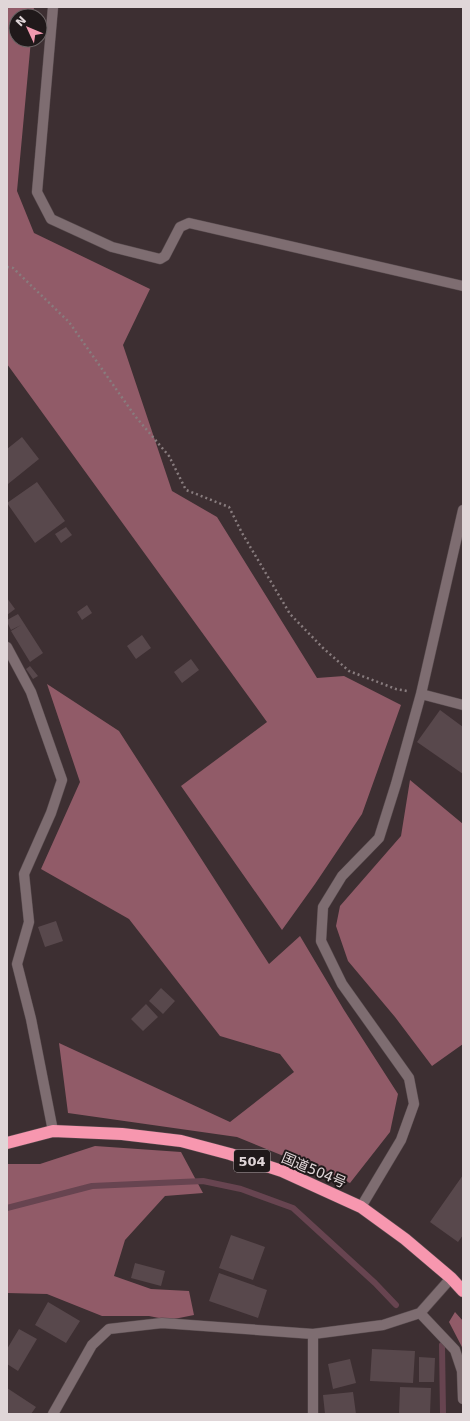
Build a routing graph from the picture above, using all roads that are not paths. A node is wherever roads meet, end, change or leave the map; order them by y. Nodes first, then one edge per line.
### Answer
1 (53, 7) edge
2 (463, 286) edge
3 (463, 510) edge
4 (7, 647) edge
5 (421, 694) junction
6 (463, 705) edge
7 (53, 1131) junction
8 (7, 1144) edge
9 (361, 1207) junction
10 (451, 1278) junction
11 (463, 1290) edge
12 (420, 1313) junction
13 (313, 1334) junction
14 (463, 1399) edge
15 (53, 1414) edge
16 (313, 1414) edge

1 - 2 street
3 - 5 street
4 - 7 street
5 - 6 street
5 - 9 street
7 - 8 highway, 国道504号 / 504
7 - 9 highway, 国道504号 / 504
9 - 10 highway, 国道504号 / 504
10 - 11 highway, 国道504号 / 504
10 - 12 street
12 - 13 street
12 - 14 street
13 - 15 street
13 - 16 street

